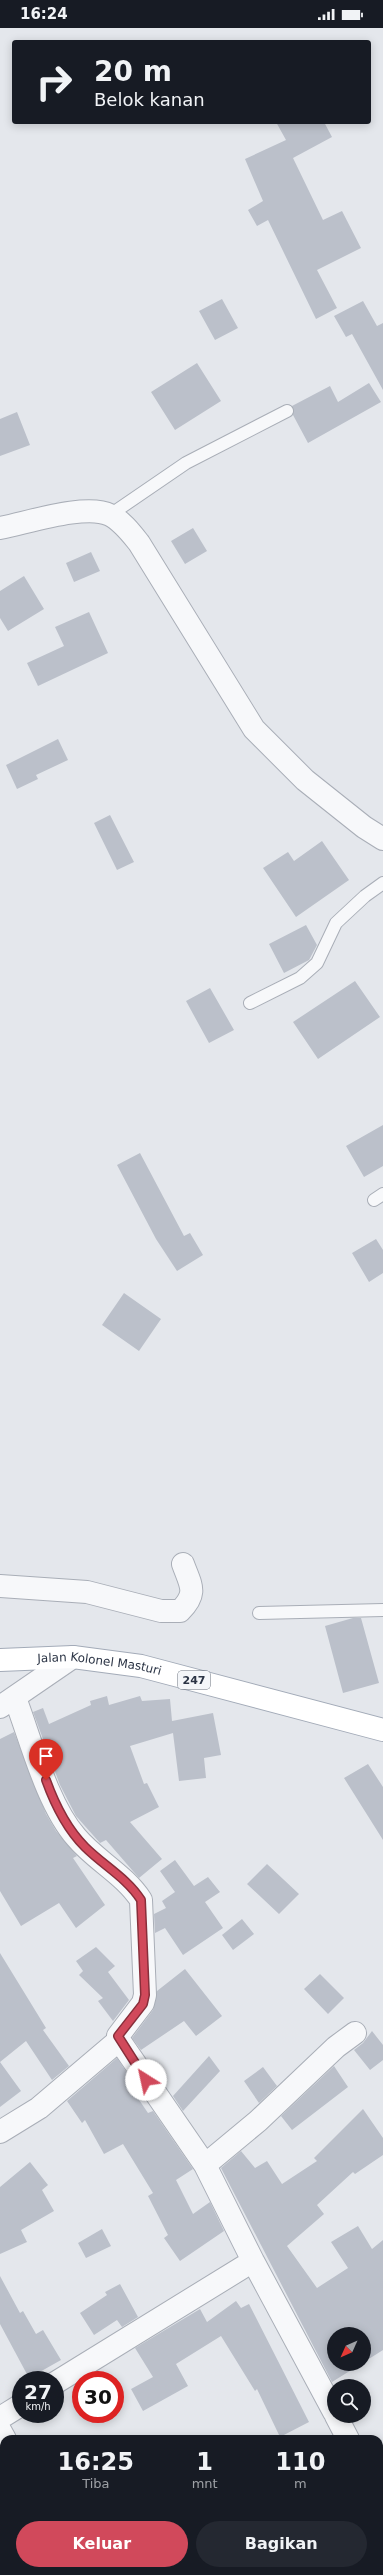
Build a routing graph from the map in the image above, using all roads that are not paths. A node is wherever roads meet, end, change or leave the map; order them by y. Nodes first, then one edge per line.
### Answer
1 (287, 411) dead end
2 (110, 515) junction
3 (0, 528) edge
4 (383, 839) edge
5 (383, 883) edge
6 (250, 1003) dead end
7 (183, 1564) dead end
8 (0, 1586) edge
9 (383, 1610) edge
10 (259, 1614) dead end
11 (73, 1657) junction
12 (0, 1660) edge
13 (7, 1703) edge
14 (383, 1730) edge
15 (356, 2033) dead end
16 (119, 2040) junction
17 (0, 2132) edge
18 (205, 2165) junction
19 (253, 2262) junction
20 (64, 2378) edge
21 (327, 2399) edge
22 (12, 2411) edge
23 (0, 2418) edge
24 (340, 2423) edge
25 (346, 2435) edge

1 - 2 lane
2 - 3 street
2 - 4 street
5 - 6 lane
7 - 8 street
9 - 10 lane
11 - 12 main road, Jalan Kolonel Masturi / 247
11 - 13 street
11 - 14 main road, Jalan Kolonel Masturi / 247
13 - 16 street
15 - 18 street
16 - 17 street
16 - 18 street
18 - 19 street
19 - 20 street
19 - 21 street
22 - 23 street
24 - 25 street

